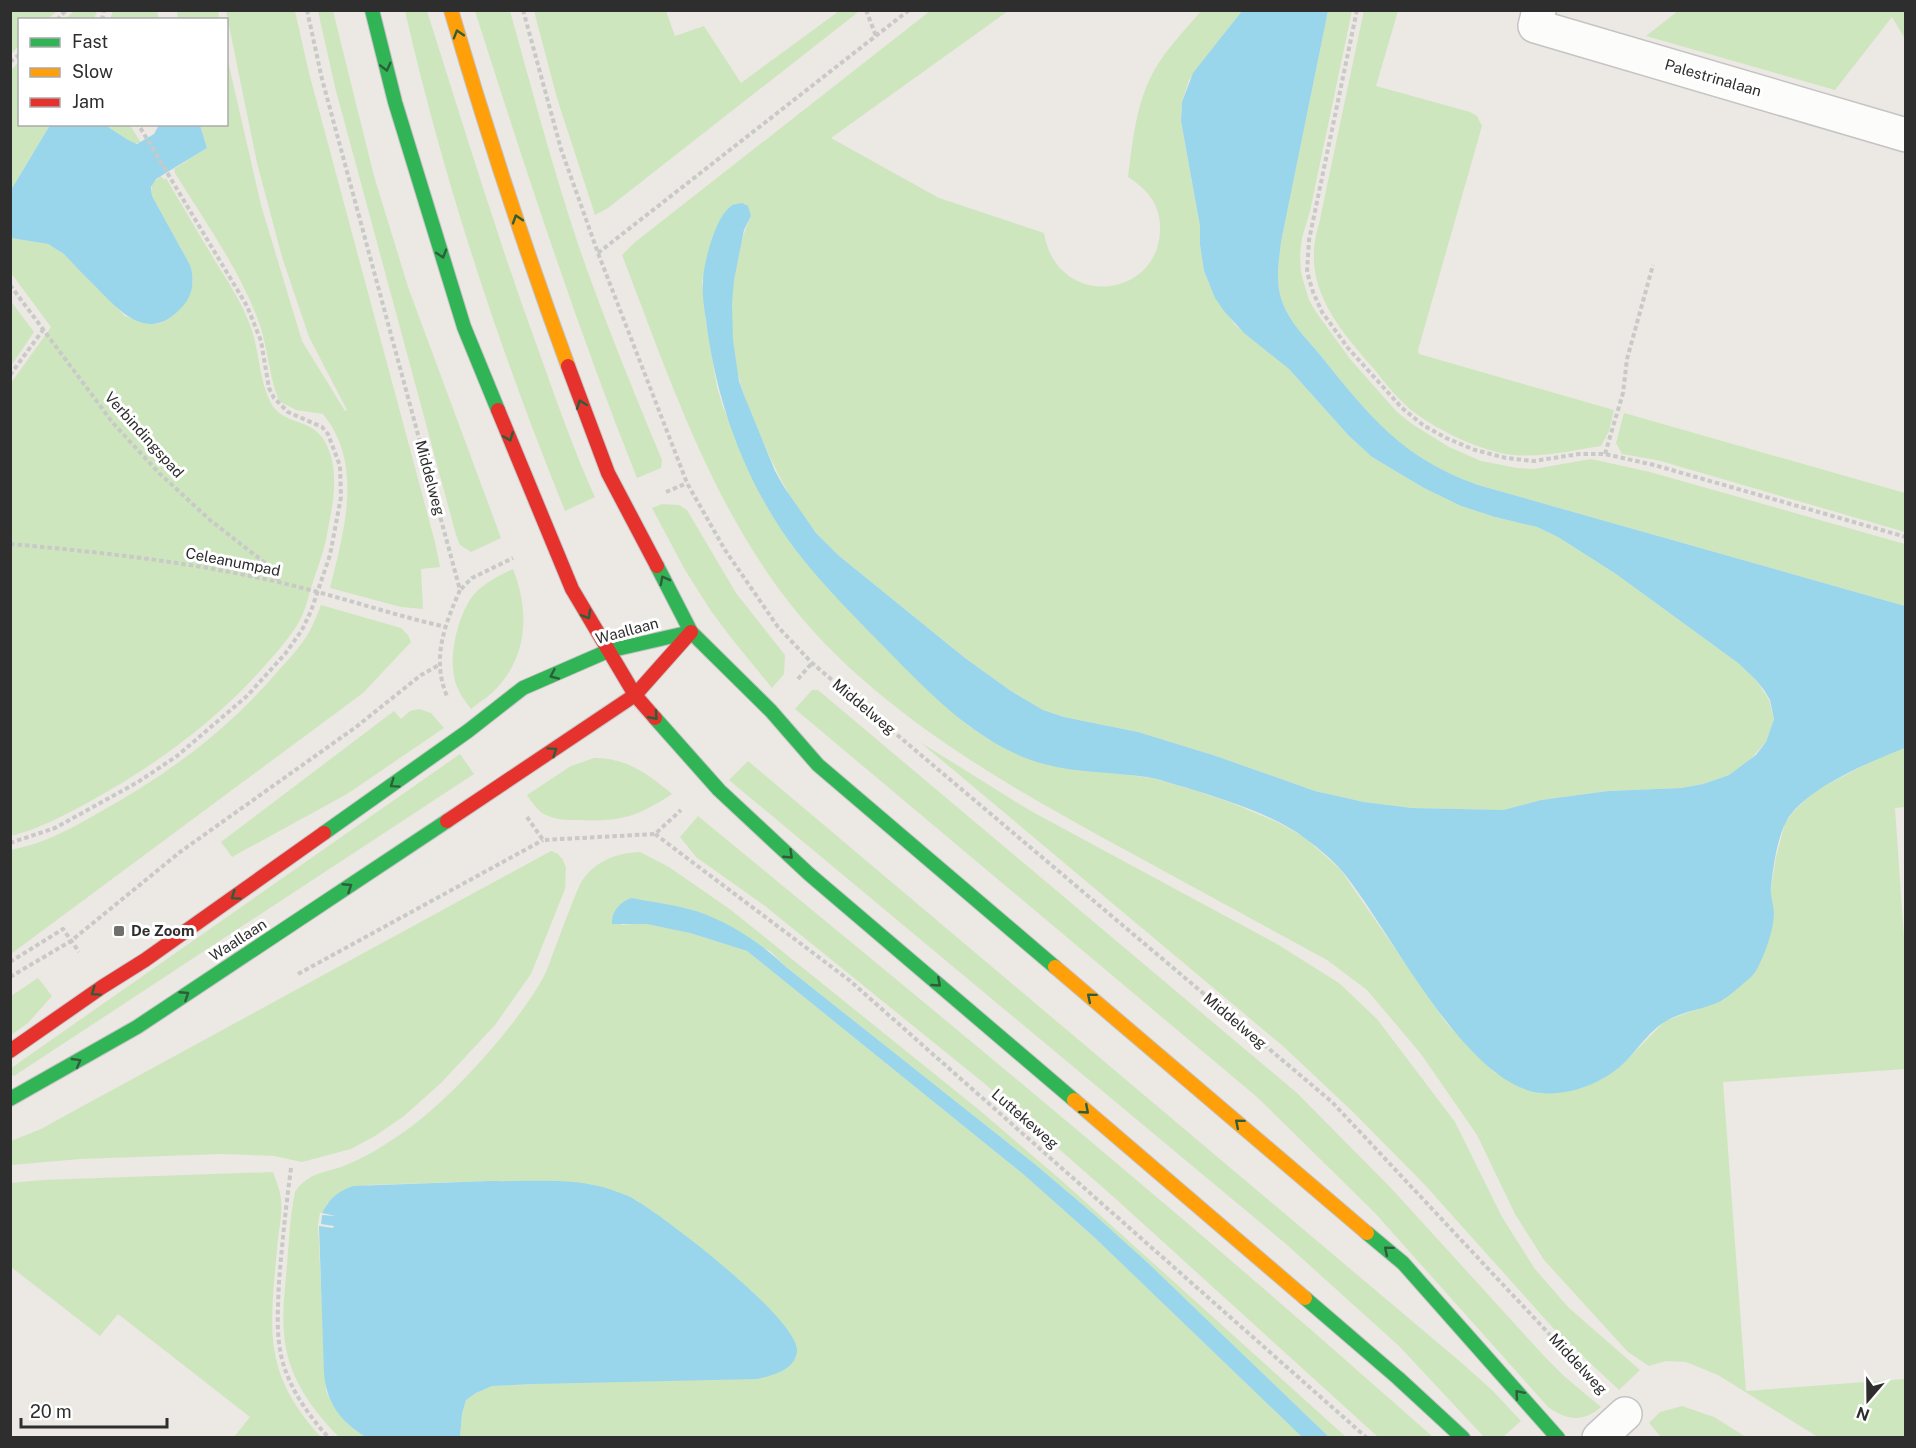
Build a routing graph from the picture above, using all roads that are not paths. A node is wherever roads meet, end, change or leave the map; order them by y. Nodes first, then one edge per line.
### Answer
1 (372, 10) edge
2 (451, 10) edge
3 (1539, 10) edge
4 (1905, 135) edge
5 (691, 632) junction
6 (608, 651) junction
7 (635, 695) junction
8 (10, 1052) edge
9 (10, 1099) edge
10 (1625, 1414) road end
11 (1463, 1437) edge
12 (1558, 1437) edge
13 (1599, 1437) edge

1 -> 6 main road
5 -> 2 main road
3 - 4 street, Palestrinalaan
5 - 6 main road, Waallaan
5 - 7 main road, Waallaan
12 -> 5 main road
6 - 7 main road
6 -> 8 main road, Waallaan
9 -> 7 main road, Waallaan
7 -> 11 main road
10 - 13 street

